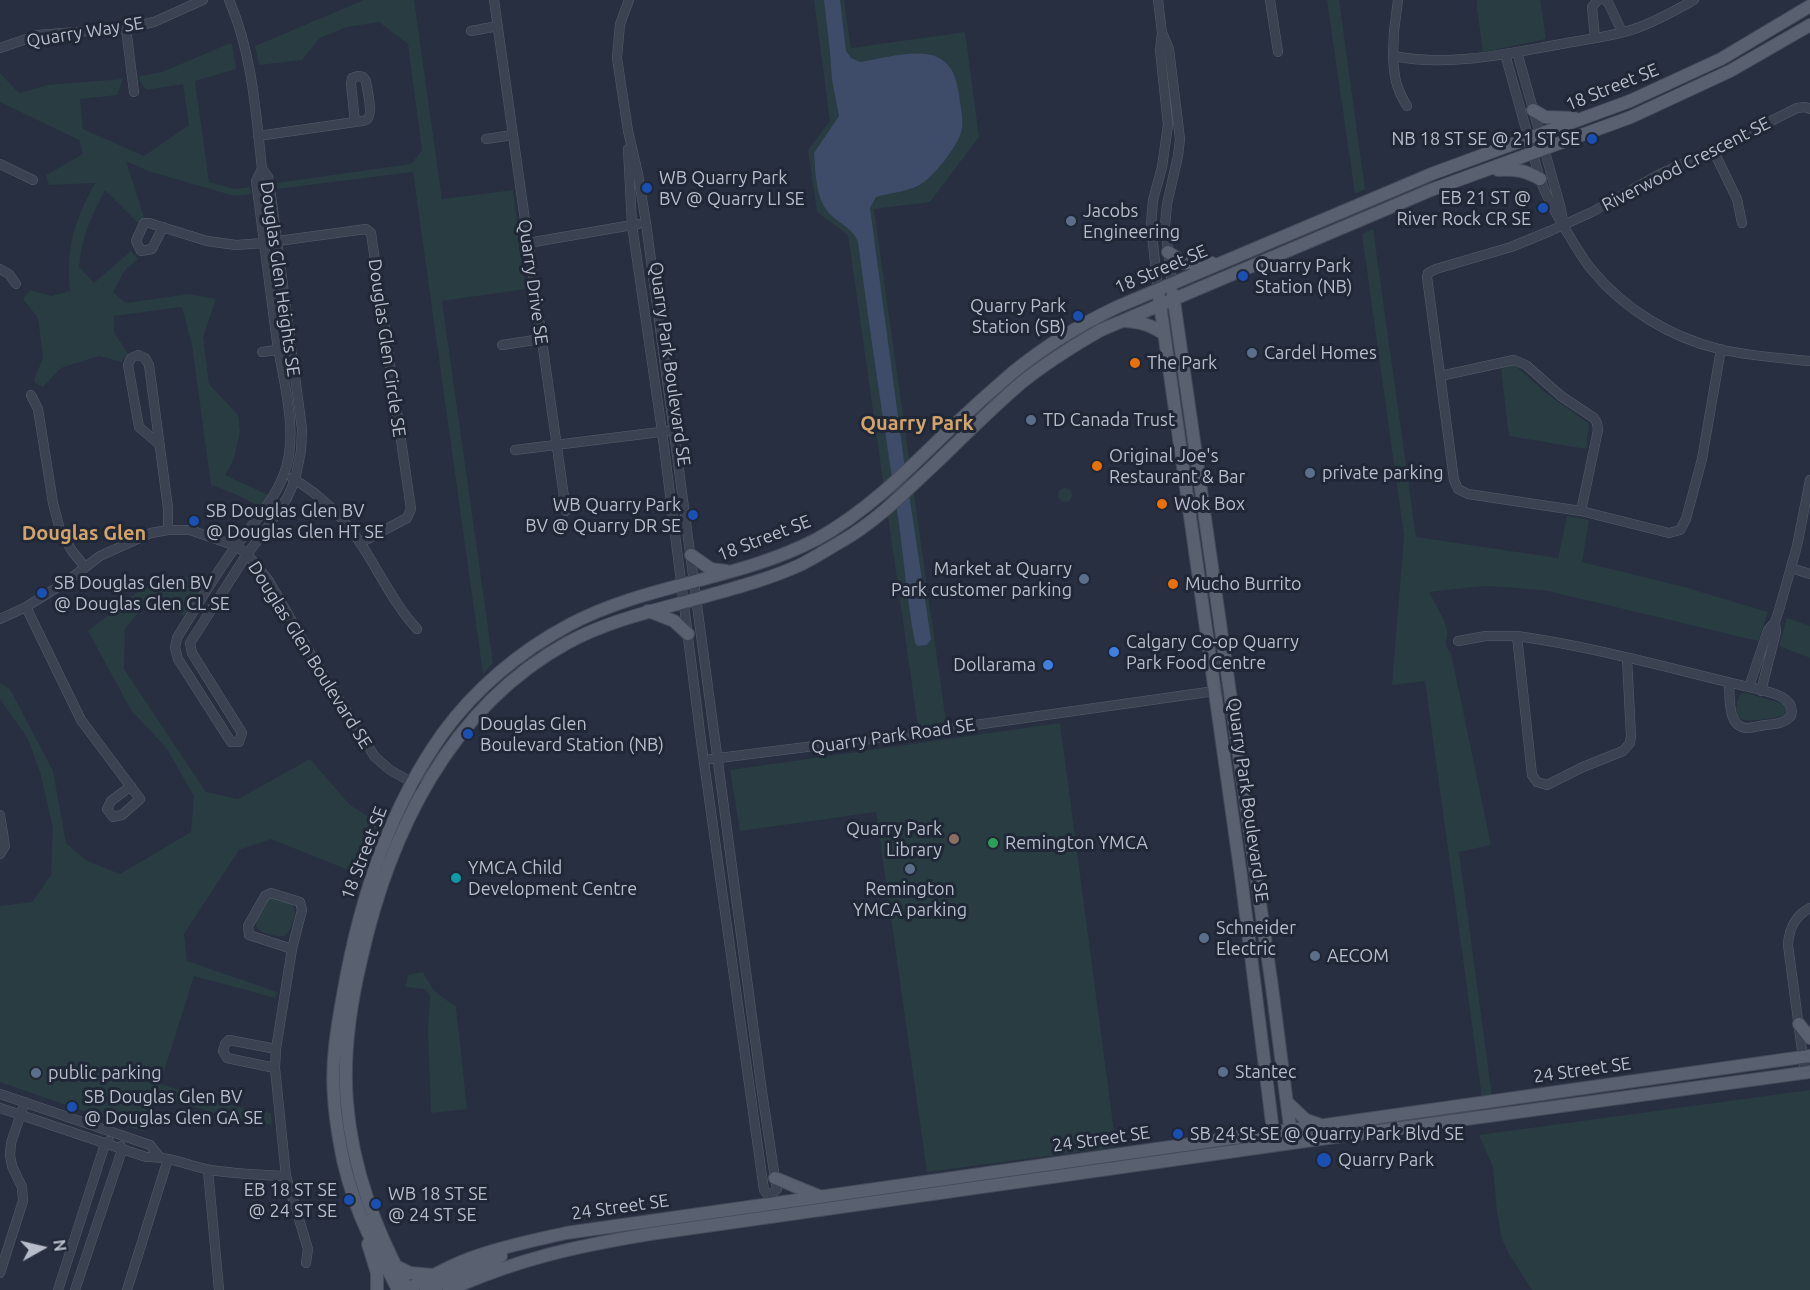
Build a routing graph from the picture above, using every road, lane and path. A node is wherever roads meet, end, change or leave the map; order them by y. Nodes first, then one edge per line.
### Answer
1 (203, 0) edge
2 (229, 0) edge
3 (494, 0) edge
4 (629, 0) edge
5 (1158, 0) edge
6 (1270, 0) edge
7 (1398, 0) edge
8 (1598, 0) edge
9 (1605, 0) edge
10 (1694, 0) edge
11 (1810, 6) edge
12 (1810, 25) edge
13 (498, 26) junction
14 (126, 28) junction
15 (471, 31) dead end
16 (1622, 32) junction
17 (1162, 33) junction
18 (1595, 38) junction
19 (0, 48) edge
20 (1278, 52) dead end
21 (1517, 52) junction
22 (1505, 54) junction
23 (1393, 56) junction
24 (134, 92) dead end
25 (1407, 106) dead end
26 (1810, 109) edge
27 (1533, 110) junction
28 (1587, 117) junction
29 (355, 122) dead end
30 (628, 131) junction
31 (513, 135) junction
32 (258, 136) junction
33 (1534, 136) junction
34 (486, 139) dead end
35 (1713, 150) junction
36 (1539, 151) junction
37 (0, 164) edge
38 (262, 169) junction
39 (1485, 171) junction
40 (1539, 179) junction
41 (33, 180) dead end
42 (646, 223) junction
43 (1742, 223) dead end
44 (632, 225) junction
45 (1563, 226) junction
46 (163, 227) dead end
47 (276, 241) junction
48 (263, 243) junction
49 (528, 243) junction
50 (1168, 252) junction
51 (1226, 262) junction
52 (0, 269) edge
53 (16, 284) dead end
54 (1172, 284) junction
55 (1158, 290) junction
56 (1174, 299) junction
57 (1160, 305) junction
58 (1121, 321) junction
59 (1164, 334) junction
60 (541, 339) junction
61 (502, 345) dead end
62 (291, 348) junction
63 (278, 349) junction
64 (1721, 349) junction
65 (262, 352) dead end
66 (1810, 361) edge
67 (1440, 376) junction
68 (32, 395) dead end
69 (662, 431) junction
70 (674, 431) junction
71 (160, 445) junction
72 (556, 445) junction
73 (515, 450) dead end
74 (284, 474) junction
75 (295, 480) junction
76 (1810, 480) edge
77 (566, 511) dead end
78 (1581, 512) junction
79 (168, 530) junction
80 (360, 543) junction
81 (236, 546) junction
82 (247, 554) junction
83 (691, 555) junction
84 (86, 567) junction
85 (1791, 568) junction
86 (731, 572) junction
87 (1810, 574) edge
88 (694, 581) junction
89 (681, 586) junction
90 (690, 600) junction
91 (26, 608) junction
92 (648, 611) junction
93 (0, 619) edge
94 (1775, 622) junction
95 (417, 629) dead end
96 (688, 634) junction
97 (1517, 636) junction
98 (177, 638) junction
99 (1458, 641) dead end
100 (190, 643) junction
101 (1627, 659) junction
102 (1730, 683) junction
103 (1749, 687) junction
104 (1229, 689) junction
105 (218, 691) junction
106 (1214, 691) junction
107 (1761, 691) junction
108 (205, 700) junction
109 (717, 758) junction
110 (704, 760) junction
111 (418, 785) junction
112 (131, 786) dead end
113 (1, 822) edge
114 (0, 854) edge
115 (1810, 908) edge
116 (741, 938) junction
117 (729, 939) junction
118 (292, 949) junction
119 (1798, 1024) junction
120 (1810, 1038) edge
121 (276, 1048) junction
122 (1807, 1057) edge
123 (275, 1068) junction
124 (1808, 1073) edge
125 (0, 1094) edge
126 (1286, 1101) junction
127 (26, 1102) junction
128 (0, 1108) edge
129 (21, 1114) junction
130 (1321, 1125) junction
131 (1290, 1129) junction
132 (1273, 1131) junction
133 (118, 1134) junction
134 (1292, 1143) junction
135 (105, 1144) junction
136 (1275, 1146) junction
137 (122, 1150) junction
138 (164, 1157) junction
139 (208, 1170) junction
140 (286, 1176) junction
141 (776, 1179) junction
142 (820, 1196) junction
143 (770, 1200) junction
144 (368, 1233) junction
145 (525, 1242) junction
146 (306, 1263) dead end
147 (396, 1266) junction
148 (0, 1273) edge
149 (434, 1275) junction
150 (58, 1290) edge
151 (75, 1290) edge
152 (127, 1290) edge
153 (219, 1290) edge
154 (377, 1290) edge
155 (405, 1290) edge
156 (426, 1290) edge
157 (449, 1290) edge

1 - 14 street, Quarry Way SE
2 - 32 street
3 - 13 street, Quarry Drive SE
4 - 30 street, Quarry Park Boulevard SE
5 - 17 street, Quarry Park Boulevard SE
6 - 20 street
7 - 23 street
8 - 18 street
9 - 16 street
10 - 16 street
11 - 28 main road, 18 Street SE
12 - 36 main road, 18 Street SE
13 - 15 street
13 - 31 street, Quarry Drive SE
14 - 19 street, Quarry Way SE
14 - 24 street
16 - 18 street
17 - 50 street, Quarry Park Boulevard SE
17 - 55 street, Quarry Park Boulevard SE
18 - 21 street
21 - 22 street
21 - 27 street
22 - 23 street
22 - 33 street
23 - 25 street
26 - 35 street, Riverwood Crescent SE
27 - 28 main road
27 - 33 street
28 - 33 main road, 18 Street SE
29 - 32 street
30 - 42 street, Quarry Park Boulevard SE
30 - 44 street, Quarry Park Boulevard SE
31 - 34 street
31 - 49 street, Quarry Drive SE
32 - 38 street
33 - 36 street
33 - 51 main road, 18 Street SE
35 - 43 street
35 - 45 street, Riverwood Crescent SE
36 - 39 main road, 18 Street SE
36 - 40 street
36 - 45 street
37 - 41 street
38 - 47 street, Douglas Glen Heights SE
38 - 48 street, Douglas Glen Heights SE
39 - 40 main road
39 - 56 main road, 18 Street SE
40 - 45 street
42 - 44 street
42 - 70 street, Quarry Park Boulevard SE
44 - 49 street
44 - 69 street, Quarry Park Boulevard SE
45 - 64 street
45 - 67 street, Riverwood Crescent SE
46 - 48 street, Douglas Glen Circle SE
47 - 48 street, Douglas Glen Circle SE
47 - 62 street, Douglas Glen Heights SE
47 - 80 street, Douglas Glen Circle SE
48 - 63 street, Douglas Glen Heights SE
49 - 60 street, Quarry Drive SE
50 - 51 main road
50 - 54 street, Quarry Park Boulevard SE
51 - 54 main road, 18 Street SE
52 - 53 street
54 - 55 main road, 18 Street SE
54 - 56 main road, Quarry Park Boulevard SE
55 - 57 main road, Quarry Park Boulevard SE
55 - 86 main road, 18 Street SE
56 - 57 main road, 18 Street SE
56 - 104 main road, Quarry Park Boulevard SE
57 - 58 main road, 18 Street SE
57 - 59 main road, Quarry Park Boulevard SE
58 - 59 main road
58 - 90 main road, 18 Street SE
59 - 106 main road, Quarry Park Boulevard SE
60 - 61 street
60 - 72 street, Quarry Drive SE
62 - 63 street
62 - 75 street, Douglas Glen Heights SE
63 - 65 street
63 - 74 street, Douglas Glen Heights SE
64 - 66 street
64 - 78 street
67 - 78 street
67 - 78 street
68 - 84 street
69 - 70 street
69 - 72 street
69 - 89 street, Quarry Park Boulevard SE
70 - 83 street, Quarry Park Boulevard SE
71 - 71 street
71 - 79 street
72 - 73 street
72 - 77 street, Quarry Drive SE
74 - 75 street
74 - 81 street, Douglas Glen Heights SE
75 - 80 street
75 - 82 street, Douglas Glen Heights SE
76 - 85 street
79 - 81 street, Douglas Glen Boulevard SE
79 - 84 street, Douglas Glen Boulevard SE
80 - 95 street
81 - 82 street, Douglas Glen Boulevard SE
81 - 98 street, Douglas Glen Heights SE
82 - 100 street, Douglas Glen Heights SE
82 - 111 street, Douglas Glen Boulevard SE
83 - 86 main road
83 - 88 street, Quarry Park Boulevard SE
84 - 91 street, Douglas Glen Boulevard SE
85 - 87 street
85 - 94 street
86 - 88 main road, 18 Street SE
88 - 89 main road, 18 Street SE
88 - 90 street, Quarry Park Boulevard SE
89 - 90 street, Quarry Park Boulevard SE
89 - 111 main road, 18 Street SE
90 - 92 main road, 18 Street SE
90 - 96 street
90 - 109 street
91 - 93 street, Douglas Glen Boulevard SE
91 - 112 street
92 - 96 main road
92 - 111 main road, 18 Street SE
94 - 103 street
94 - 107 street
96 - 110 street
97 - 99 street
97 - 101 street
97 - 101 street
98 - 100 street
98 - 108 street
100 - 105 street
101 - 102 street
102 - 103 street
102 - 107 street
103 - 107 street
104 - 106 street, Quarry Park Road SE
104 - 126 main road, Quarry Park Boulevard SE
105 - 108 street
105 - 108 street
106 - 109 street, Quarry Park Road SE
106 - 132 main road, Quarry Park Boulevard SE
109 - 110 street, Quarry Park Road SE
109 - 116 street
110 - 117 street
111 - 144 main road, 18 Street SE
111 - 147 main road, 18 Street SE
113 - 114 street
115 - 119 street
116 - 117 street
116 - 141 street
117 - 143 street
118 - 118 street
118 - 121 street
119 - 120 main road
119 - 122 street
121 - 123 street
121 - 123 street
122 - 124 street
122 - 130 main road, 24 Street SE
123 - 140 street
124 - 134 main road, 24 Street SE
125 - 127 street
126 - 130 main road
126 - 131 main road, Quarry Park Boulevard SE
127 - 129 street
127 - 133 street
128 - 129 street
129 - 135 street
129 - 148 street
130 - 131 main road, 24 Street SE
131 - 132 main road, 24 Street SE
131 - 134 main road, Quarry Park Boulevard SE
132 - 136 main road, Quarry Park Boulevard SE
132 - 142 main road, 24 Street SE
133 - 135 street
133 - 137 street
133 - 138 street
134 - 136 main road, 24 Street SE
135 - 137 street
135 - 150 street
136 - 157 main road, 24 Street SE
137 - 138 street
137 - 151 street
138 - 139 street
138 - 152 street
139 - 140 street
139 - 153 street
140 - 146 street
141 - 142 main road
141 - 143 street
142 - 143 main road, 24 Street SE
143 - 145 main road, 24 Street SE
144 - 154 main road
144 - 155 main road, 18 Street SE
145 - 149 main road, 24 Street SE
145 - 156 main road
147 - 149 main road
147 - 155 main road, 18 Street SE
149 - 155 main road, 24 Street SE

